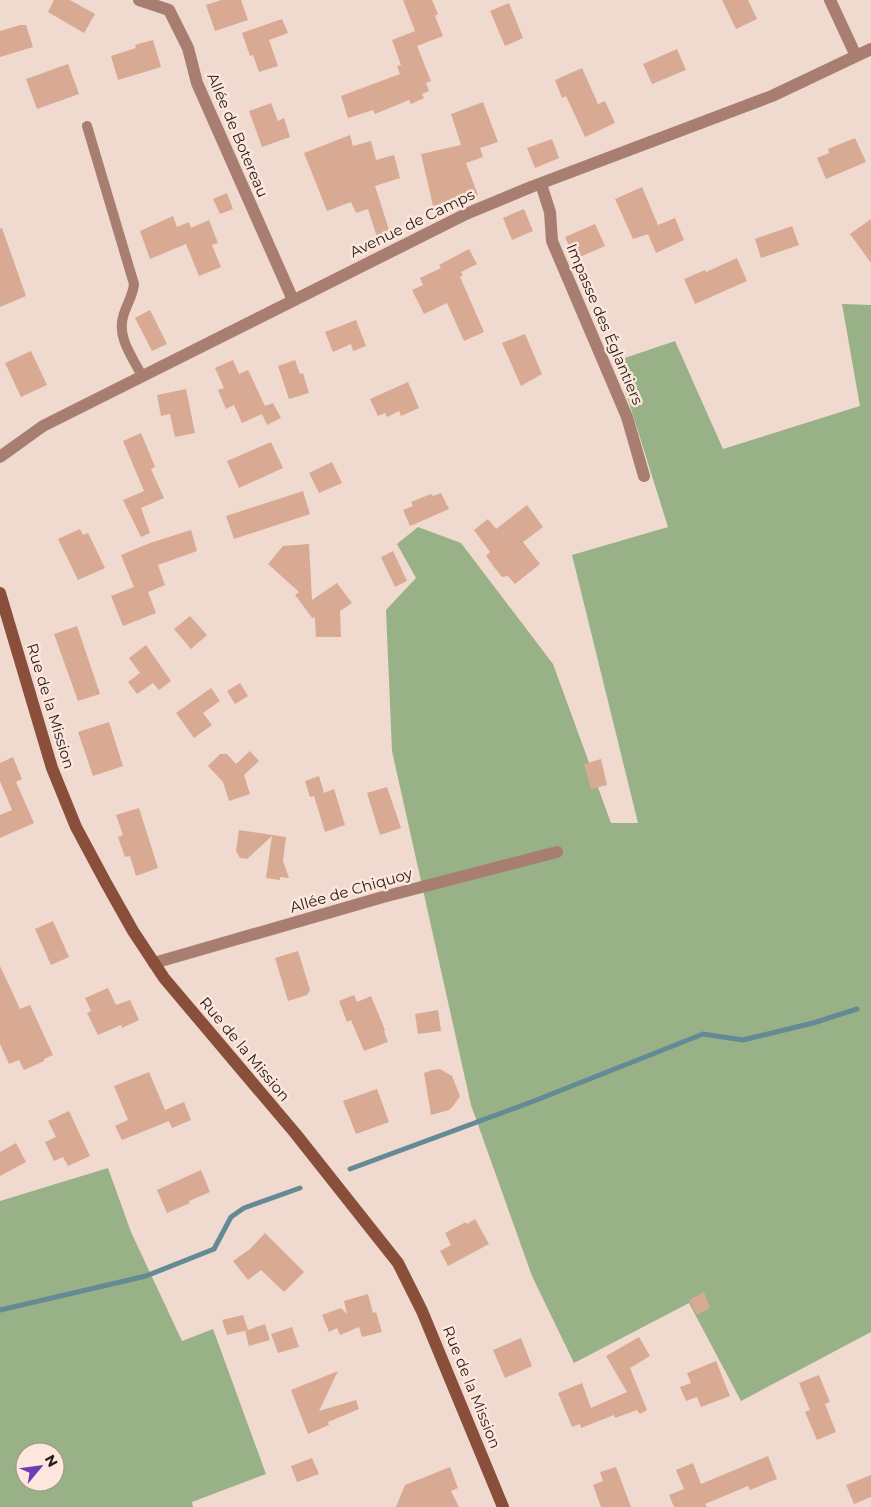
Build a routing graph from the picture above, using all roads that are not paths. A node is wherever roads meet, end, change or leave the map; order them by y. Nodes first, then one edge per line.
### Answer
1 (139, 0) edge
2 (830, 0) edge
3 (172, 5) edge
4 (871, 49) edge
5 (856, 56) junction
6 (87, 126) dead end
7 (541, 184) junction
8 (293, 300) junction
9 (142, 376) junction
10 (0, 457) edge
11 (644, 476) dead end
12 (0, 593) edge
13 (557, 852) dead end
14 (154, 963) junction
15 (503, 1507) edge

1 - 3 street, Allée de Botereau
2 - 5 street
3 - 8 street, Allée de Botereau
4 - 5 street, Avenue de Camps
5 - 7 street, Avenue de Camps
6 - 9 lane
7 - 8 street, Avenue de Camps
7 - 11 street, Impasse des Églantiers
8 - 9 street, Avenue de Camps
9 - 10 street, Avenue de Camps
12 - 14 main road, Rue de la Mission
13 - 14 street, Allée de Chiquoy
14 - 15 main road, Rue de la Mission

